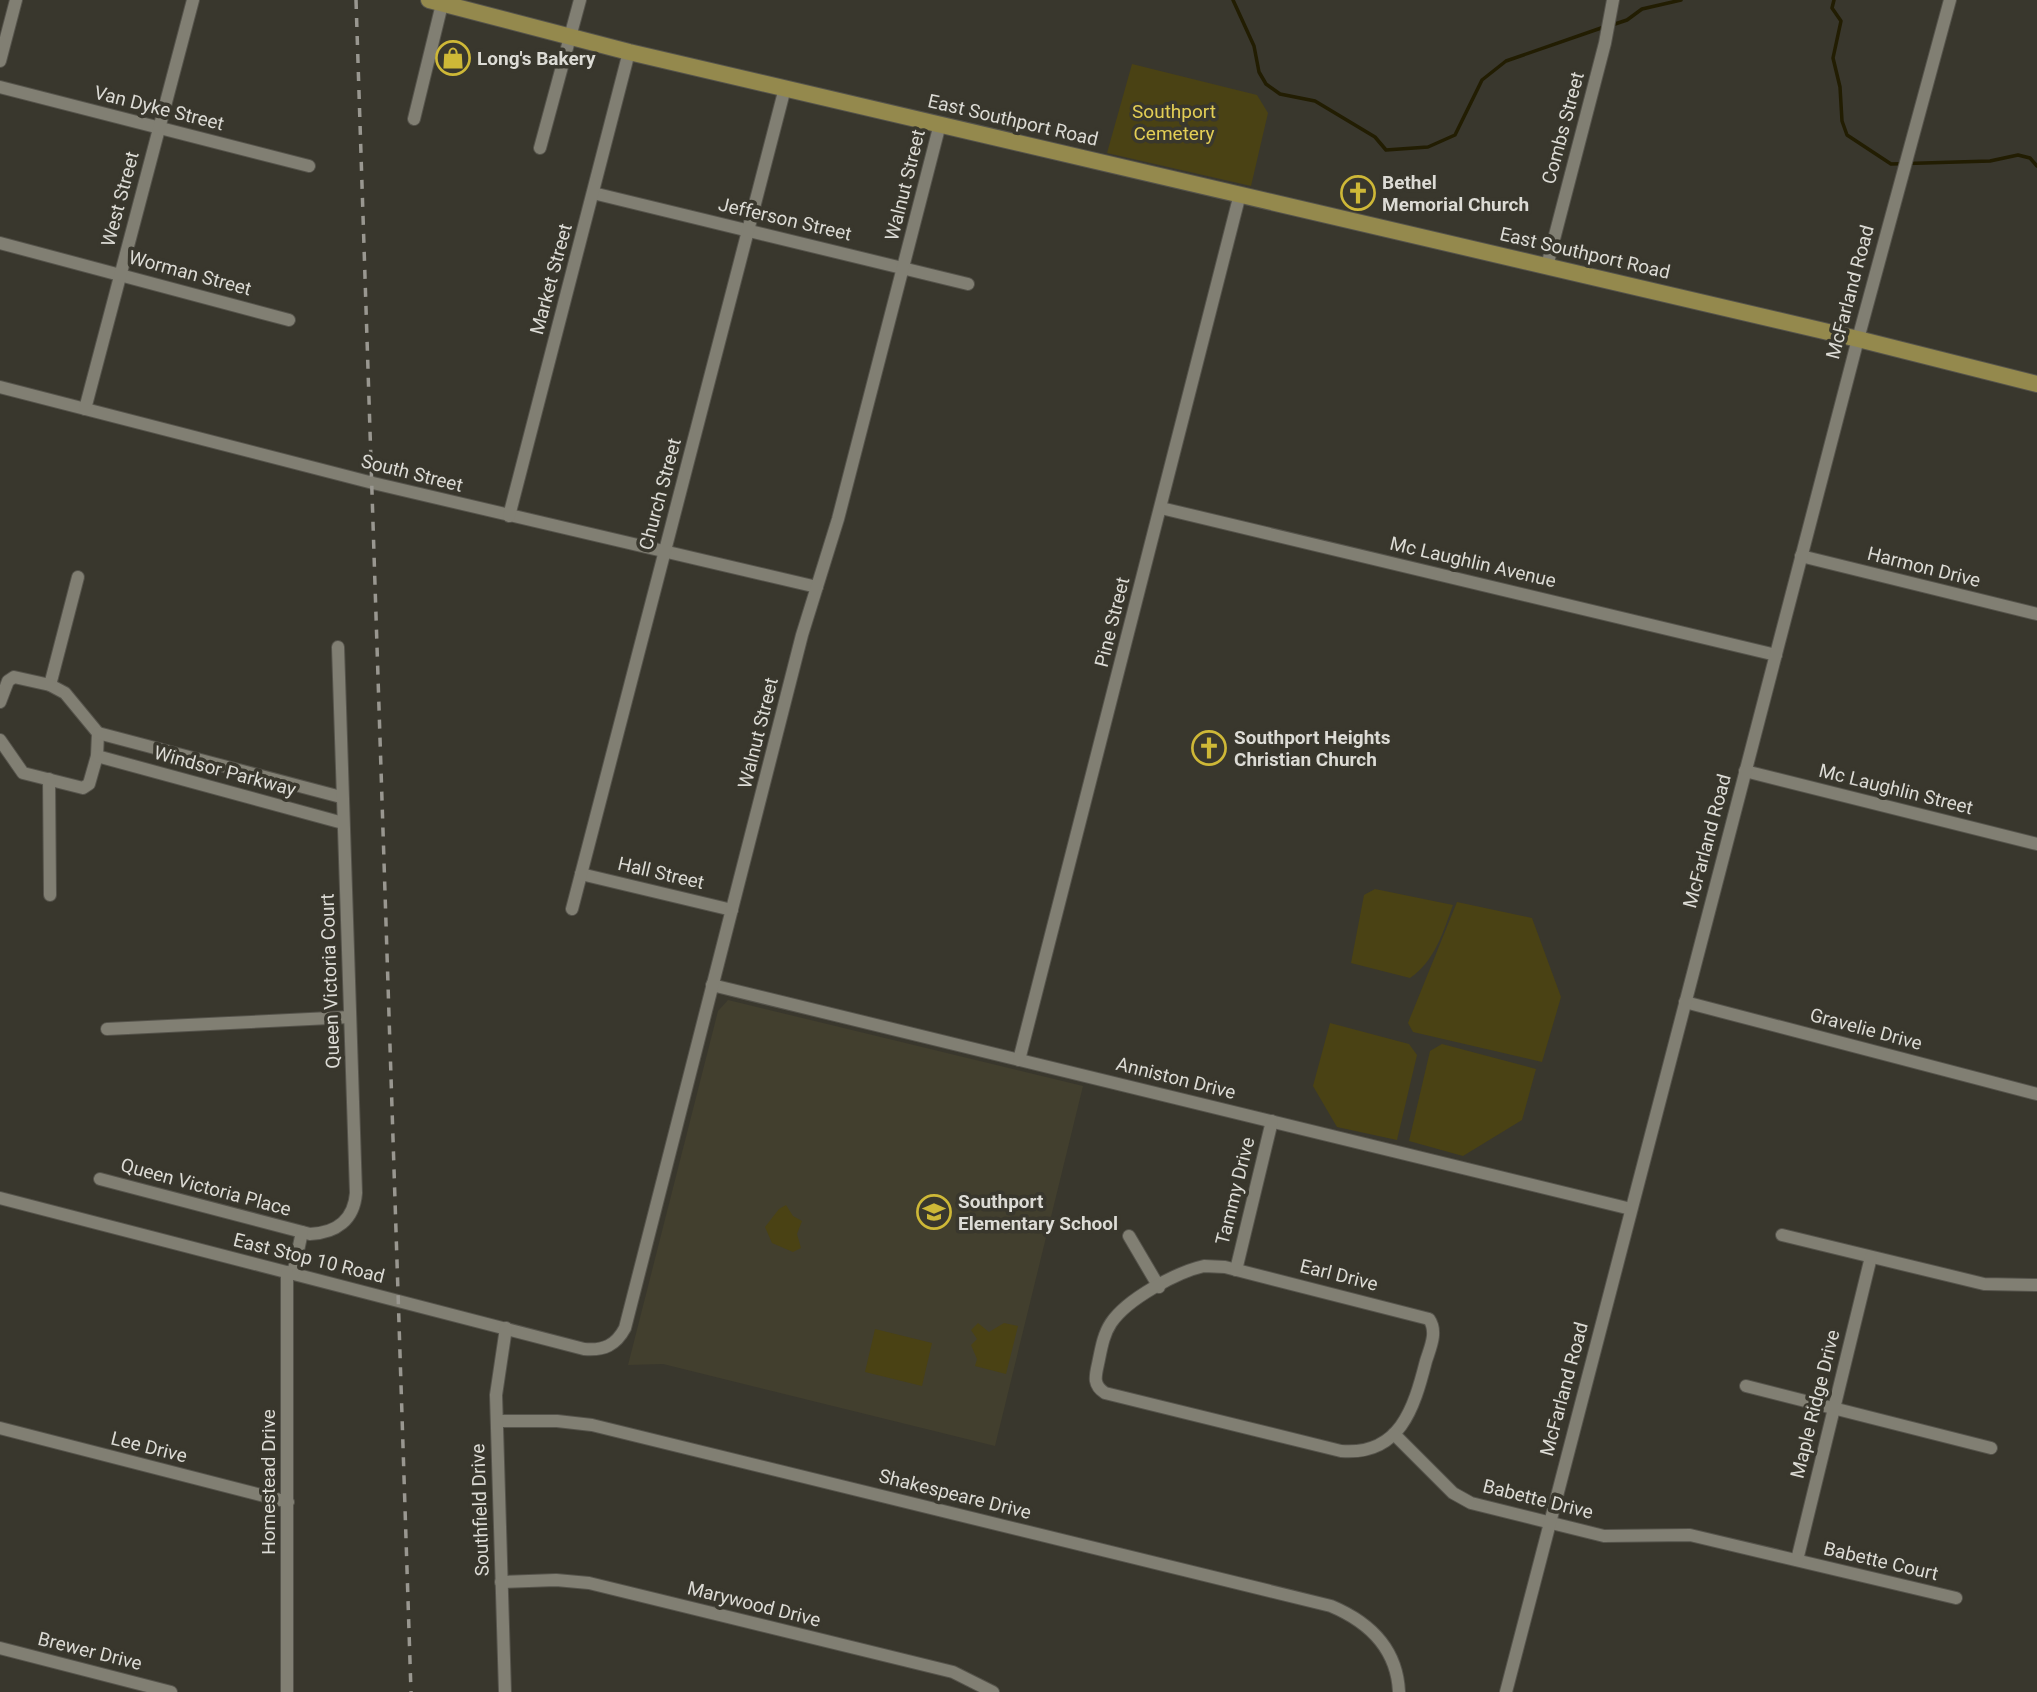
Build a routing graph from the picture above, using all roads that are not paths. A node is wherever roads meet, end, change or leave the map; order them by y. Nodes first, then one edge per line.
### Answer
1 (16, 0) edge
2 (193, 0) edge
3 (580, 0) edge
4 (1950, 0) edge
5 (438, 1) edge
6 (1612, 6) edge
7 (571, 37) junction
8 (629, 52) junction
9 (0, 61) edge
10 (0, 87) edge
11 (785, 88) junction
12 (414, 119) dead end
13 (940, 124) junction
14 (158, 127) junction
15 (540, 148) dead end
16 (309, 166) dead end
17 (593, 193) junction
18 (1240, 194) junction
19 (748, 230) junction
20 (0, 243) edge
21 (1547, 266) junction
22 (904, 267) junction
23 (120, 275) junction
24 (968, 284) dead end
25 (289, 320) dead end
26 (1858, 339) junction
27 (2037, 384) edge
28 (0, 387) edge
29 (85, 409) junction
30 (1161, 508) junction
31 (509, 516) junction
32 (664, 551) junction
33 (1801, 556) junction
34 (78, 577) dead end
35 (817, 587) junction
36 (2037, 614) edge
37 (338, 647) dead end
38 (1776, 654) junction
39 (50, 685) junction
40 (0, 702) edge
41 (98, 733) junction
42 (0, 740) edge
43 (97, 756) junction
44 (1745, 771) junction
45 (49, 779) junction
46 (341, 797) junction
47 (343, 824) junction
48 (2037, 844) edge
49 (581, 874) junction
50 (50, 895) dead end
51 (572, 909) dead end
52 (732, 910) junction
53 (712, 985) junction
54 (1685, 1002) junction
55 (351, 1017) junction
56 (107, 1029) dead end
57 (1019, 1060) junction
58 (2037, 1094) edge
59 (1272, 1121) junction
60 (100, 1179) dead end
61 (0, 1198) edge
62 (1631, 1209) junction
63 (302, 1232) junction
64 (1782, 1235) dead end
65 (1129, 1236) dead end
66 (1871, 1257) junction
67 (1236, 1270) junction
68 (290, 1273) junction
69 (2037, 1285) edge
70 (1159, 1287) junction
71 (506, 1328) junction
72 (609, 1347) joint
73 (1746, 1386) dead end
74 (1834, 1409) junction
75 (497, 1421) junction
76 (0, 1428) edge
77 (1394, 1434) junction
78 (1992, 1448) dead end
79 (288, 1502) junction
80 (1550, 1522) junction
81 (1797, 1560) junction
82 (501, 1581) junction
83 (1956, 1598) dead end
84 (0, 1648) edge
85 (1509, 1691) edge
86 (170, 1692) edge
87 (286, 1692) edge
88 (505, 1692) edge
89 (993, 1692) edge
90 (1399, 1692) edge

1 - 9 street
2 - 14 street, West Street
3 - 7 street
4 - 26 street, McFarland Road
5 - 7 main road, East Southport Road
5 - 12 street
6 - 21 street, Combs Street
7 - 8 main road, East Southport Road
7 - 15 street
8 - 11 main road, East Southport Road
8 - 17 street, Market Street
10 - 14 street, Van Dyke Street
11 - 13 main road, East Southport Road
11 - 19 street, Church Street
13 - 18 main road, East Southport Road
13 - 22 street, Walnut Street
14 - 16 street, Van Dyke Street
14 - 23 street, West Street
17 - 19 street, Jefferson Street
17 - 31 street, Market Street
18 - 21 main road, East Southport Road
18 - 30 street, Pine Street
19 - 22 street, Jefferson Street
19 - 32 street, Church Street
20 - 23 street, Worman Street
21 - 26 main road, East Southport Road
22 - 24 street, Jefferson Street
22 - 35 street, Walnut Street
23 - 25 street, Worman Street
23 - 29 street, West Street
26 - 27 main road, East Southport Road
26 - 33 street, McFarland Road
28 - 29 street, South Street
29 - 31 street, South Street
30 - 38 street, Mc Laughlin Avenue
30 - 57 street, Pine Street
31 - 32 street, South Street
32 - 35 street, South Street
32 - 49 street, Church Street
33 - 36 street, Harmon Drive
33 - 38 street, McFarland Road
34 - 39 street
35 - 52 street, Walnut Street
37 - 46 street, Queen Victoria Court
38 - 44 street, McFarland Road
39 - 40 street
39 - 41 street
41 - 43 street
41 - 46 street, Windsor Parkway
42 - 45 street
43 - 45 street
43 - 47 street, Windsor Parkway
44 - 48 street, Mc Laughlin Street
44 - 54 street, McFarland Road
45 - 50 street
46 - 47 street, Queen Victoria Court
47 - 55 street, Queen Victoria Court
49 - 51 street, Church Street
49 - 52 street, Hall Street
52 - 53 street, Walnut Street
53 - 57 street, Anniston Drive
53 - 72 street, Walnut Street
54 - 58 street, Gravelie Drive
54 - 62 street, McFarland Road
55 - 56 street
55 - 63 street, Queen Victoria Court
57 - 59 street, Anniston Drive
59 - 62 street, Anniston Drive
59 - 67 street, Tammy Drive
60 - 63 street, Queen Victoria Place
61 - 68 street, East Stop 10 Road
62 - 80 street, McFarland Road
63 - 68 street
64 - 66 street
65 - 70 street
66 - 69 street
66 - 74 street, Maple Ridge Drive
67 - 70 street, Tammy Drive
67 - 77 street, Earl Drive
68 - 71 street, East Stop 10 Road
68 - 79 street, Homestead Drive
70 - 77 street, Tammy Drive
71 - 72 street, East Stop 10 Road
71 - 75 street, Southfield Drive
73 - 74 street
74 - 78 street
74 - 81 street, Maple Ridge Drive
75 - 82 street, Southfield Drive
75 - 90 street, Shakespeare Drive
76 - 79 street, Lee Drive
77 - 80 street, Babette Drive
79 - 87 street, Homestead Drive
80 - 81 street, Babette Drive
80 - 85 street, McFarland Road
81 - 83 street, Babette Court
82 - 88 street, Southfield Drive
82 - 89 street, Marywood Drive
84 - 86 street, Brewer Drive

